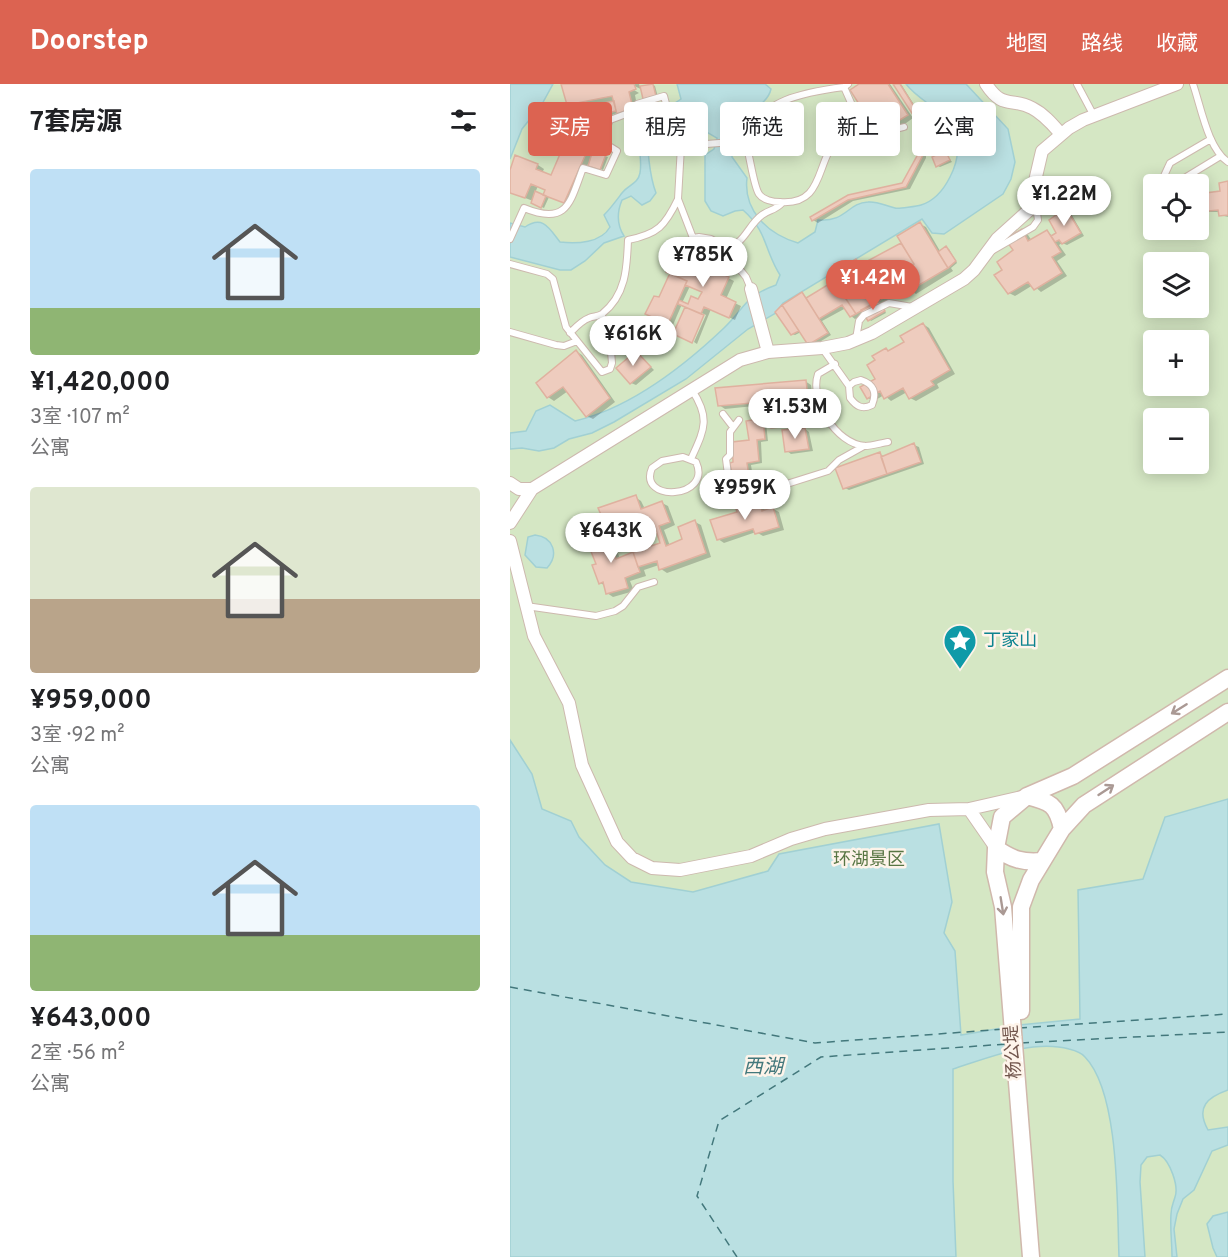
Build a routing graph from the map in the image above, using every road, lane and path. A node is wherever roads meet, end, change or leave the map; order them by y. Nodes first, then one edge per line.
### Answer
1 (986, 84) edge
2 (1077, 84) edge
3 (1177, 84) edge
4 (1193, 84) edge
5 (846, 85) edge
6 (644, 102) edge
7 (665, 102) edge
8 (783, 102) edge
9 (852, 102) edge
10 (1094, 116) junction
11 (903, 127) dead end
12 (900, 128) edge
13 (1061, 134) junction
14 (1211, 139) junction
15 (612, 149) edge
16 (680, 156) edge
17 (751, 156) edge
18 (827, 156) edge
19 (1220, 157) junction
20 (1228, 162) edge
21 (1066, 185) dead end
22 (678, 199) junction
23 (782, 203) junction
24 (1032, 205) junction
25 (693, 238) junction
26 (510, 239) edge
27 (726, 248) junction
28 (732, 260) junction
29 (510, 264) edge
30 (751, 289) joint
31 (915, 307) junction
32 (601, 315) junction
33 (510, 332) edge
34 (570, 333) junction
35 (856, 340) junction
36 (577, 341) junction
37 (822, 348) junction
38 (768, 352) junction
39 (835, 364) junction
40 (849, 386) junction
41 (692, 389) junction
42 (723, 414) dead end
43 (739, 420) dead end
44 (733, 427) junction
45 (888, 442) dead end
46 (864, 446) junction
47 (691, 459) junction
48 (510, 475) edge
49 (510, 482) edge
50 (532, 489) junction
51 (510, 523) edge
52 (510, 542) edge
53 (654, 582) dead end
54 (526, 606) junction
55 (1228, 678) edge
56 (1228, 712) edge
57 (1027, 796) junction
58 (969, 809) junction
59 (1062, 829) junction
60 (996, 848) junction
61 (1042, 861) junction
62 (1017, 1017) junction
63 (1020, 1059) junction
64 (1031, 1257) edge
65 (1041, 1257) edge

1 - 13 street
2 - 10 lane
3 - 10 street
4 - 14 lane
5 - 8 lane
5 - 9 lane
6 - 7 lane
10 - 13 street
11 - 12 lane
13 - 24 street
14 - 19 lane
14 - 19 lane
15 - 26 lane
16 - 22 lane
17 - 23 lane
18 - 23 lane
19 - 20 lane
21 - 24 lane
22 - 25 lane
22 - 32 lane
23 - 27 lane
24 - 31 street
25 - 27 lane
25 - 28 lane
27 - 28 lane
28 - 30 lane
29 - 34 lane
30 - 38 street
31 - 35 street
31 - 35 lane
32 - 34 lane
32 - 36 lane
33 - 36 lane
34 - 36 lane
35 - 37 street
37 - 38 street
37 - 39 lane
38 - 41 street
39 - 40 lane
39 - 46 lane
40 - 40 lane
41 - 47 lane
41 - 50 street
42 - 44 lane
43 - 44 lane
44 - 46 lane
45 - 46 lane
47 - 47 lane
48 - 49 street
49 - 50 street
50 - 51 street
52 - 54 street
53 - 54 lane
54 - 58 street
55 -> 57 main road, 杨公堤
59 -> 56 main road, 杨公堤
57 - 58 street
57 - 59 main road
57 - 60 main road, 杨公堤
58 - 60 street
59 - 61 main road, 杨公堤
60 - 61 main road
60 -> 62 main road, 杨公堤
61 - 62 main road, 杨公堤
62 - 63 main road, 杨公堤
63 - 64 main road, 杨公堤
63 - 65 main road, 杨公堤

